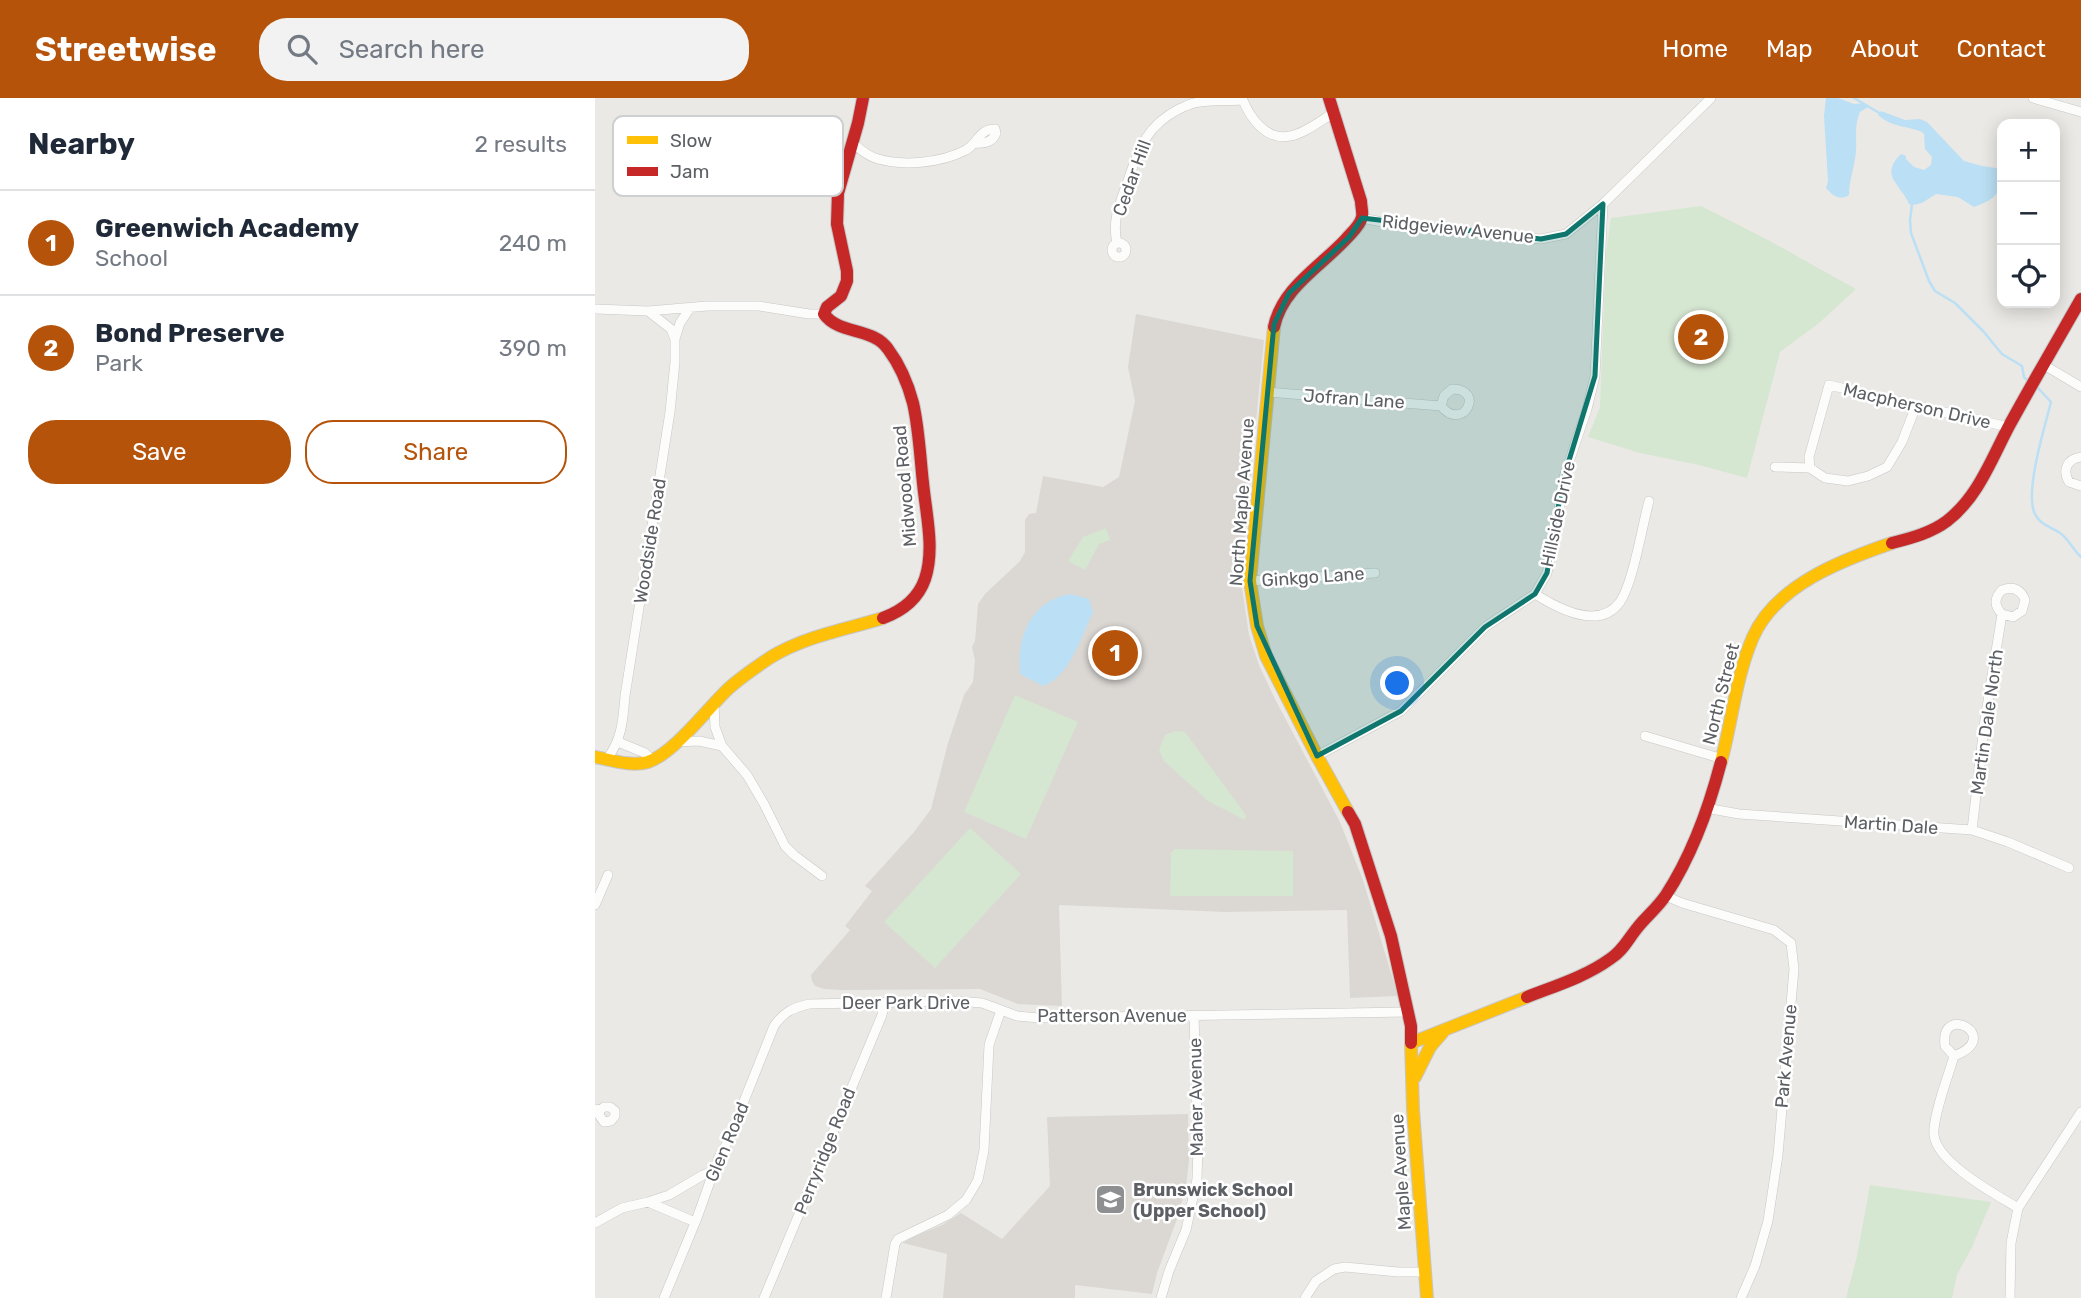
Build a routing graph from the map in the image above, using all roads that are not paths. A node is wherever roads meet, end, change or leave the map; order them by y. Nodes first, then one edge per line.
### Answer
1 (863, 98) edge
2 (1329, 98) edge
3 (1711, 98) edge
4 (2033, 98) edge
5 (1242, 99) edge
6 (1335, 112) junction
7 (2081, 112) edge
8 (853, 143) junction
9 (975, 143) dead end
10 (843, 176) edge
11 (838, 196) edge
12 (1603, 204) junction
13 (1362, 218) junction
14 (1117, 243) dead end
15 (2081, 299) edge
16 (690, 308) junction
17 (595, 309) edge
18 (648, 311) junction
19 (824, 314) junction
20 (675, 339) junction
21 (2044, 365) junction
22 (2078, 382) edge
23 (1268, 392) junction
24 (1441, 405) dead end
25 (1916, 406) junction
26 (2008, 428) junction
27 (2081, 457) edge
28 (1775, 467) dead end
29 (1810, 468) junction
30 (2081, 486) edge
31 (1649, 501) dead end
32 (1375, 573) dead end
33 (1250, 581) junction
34 (1535, 594) junction
35 (2002, 614) dead end
36 (714, 704) junction
37 (1645, 736) dead end
38 (618, 742) junction
39 (676, 742) junction
40 (722, 746) junction
41 (1317, 756) junction
42 (601, 758) edge
43 (1723, 759) junction
44 (652, 760) junction
45 (1706, 808) junction
46 (1972, 830) junction
47 (2069, 868) dead end
48 (608, 875) dead end
49 (822, 876) dead end
50 (1666, 896) junction
51 (595, 905) edge
52 (884, 1003) junction
53 (809, 1004) joint
54 (1001, 1010) junction
55 (1408, 1012) junction
56 (1194, 1016) junction
57 (1444, 1030) junction
58 (1411, 1043) junction
59 (1954, 1056) dead end
60 (1413, 1081) junction
61 (2081, 1112) edge
62 (714, 1171) junction
63 (648, 1202) junction
64 (2018, 1208) junction
65 (695, 1222) junction
66 (595, 1223) edge
67 (1426, 1272) junction
68 (664, 1298) edge
69 (764, 1298) edge
70 (886, 1298) edge
71 (1161, 1298) edge
72 (1305, 1298) edge
73 (1427, 1298) edge
74 (1741, 1298) edge
75 (2010, 1298) edge

1 - 8 street
2 - 6 street
3 - 12 street, Ridgeview Avenue
4 - 7 street
5 - 6 street, Cedar Hill
5 - 14 street, Cedar Hill
6 - 13 street
8 - 9 street
8 - 10 street
11 - 19 street
12 - 13 street, Ridgeview Avenue
12 - 34 street, Hillside Drive
13 - 23 street, North Maple Avenue
15 - 21 street, North Street
16 - 18 street
16 - 19 street
16 - 20 street, Woodside Road
17 - 18 street
18 - 20 street
19 - 36 street, Midwood Road
20 - 38 street, Woodside Road
21 - 22 street
21 - 26 street, North Street
23 - 24 street, Jofran Lane
23 - 33 street, North Maple Avenue
25 - 26 street, Macpherson Drive
25 - 29 street
25 - 29 street, Macpherson Drive
26 - 43 street, North Street
27 - 30 street
28 - 29 street
31 - 34 street
32 - 33 street, Ginkgo Lane
33 - 41 street, North Maple Avenue
34 - 41 street
35 - 46 street, Martin Dale North
36 - 39 street, Midwood Road
36 - 40 street
37 - 43 street
38 - 42 street, Woodside Road
38 - 44 street
39 - 40 street
39 - 44 street, Midwood Road
40 - 49 street
41 - 55 street, North Maple Avenue
42 - 44 street
43 - 45 street, North Street
45 - 46 street, Martin Dale
45 - 50 street, North Street
46 - 47 street, Martin Dale
48 - 51 street
50 - 57 street, North Street
50 - 74 street, Park Avenue
52 - 53 street, Deer Park Drive
52 - 54 street, Deer Park Drive
52 - 69 street, Perryridge Road
53 - 62 street, Glen Road
54 - 56 street, Patterson Avenue
54 - 70 street
55 - 56 street, Patterson Avenue
55 - 58 street, North Maple Avenue
56 - 71 street, Maher Avenue
57 - 58 street, North Street
57 - 60 street
58 - 60 street, Maple Avenue
59 - 64 street
60 - 67 street, Maple Avenue
61 - 64 street
62 - 63 street
62 - 65 street, Glen Road
63 - 65 street
63 - 66 street
64 - 75 street
65 - 68 street, Glen Road
67 - 72 street
67 - 73 street, Maple Avenue

